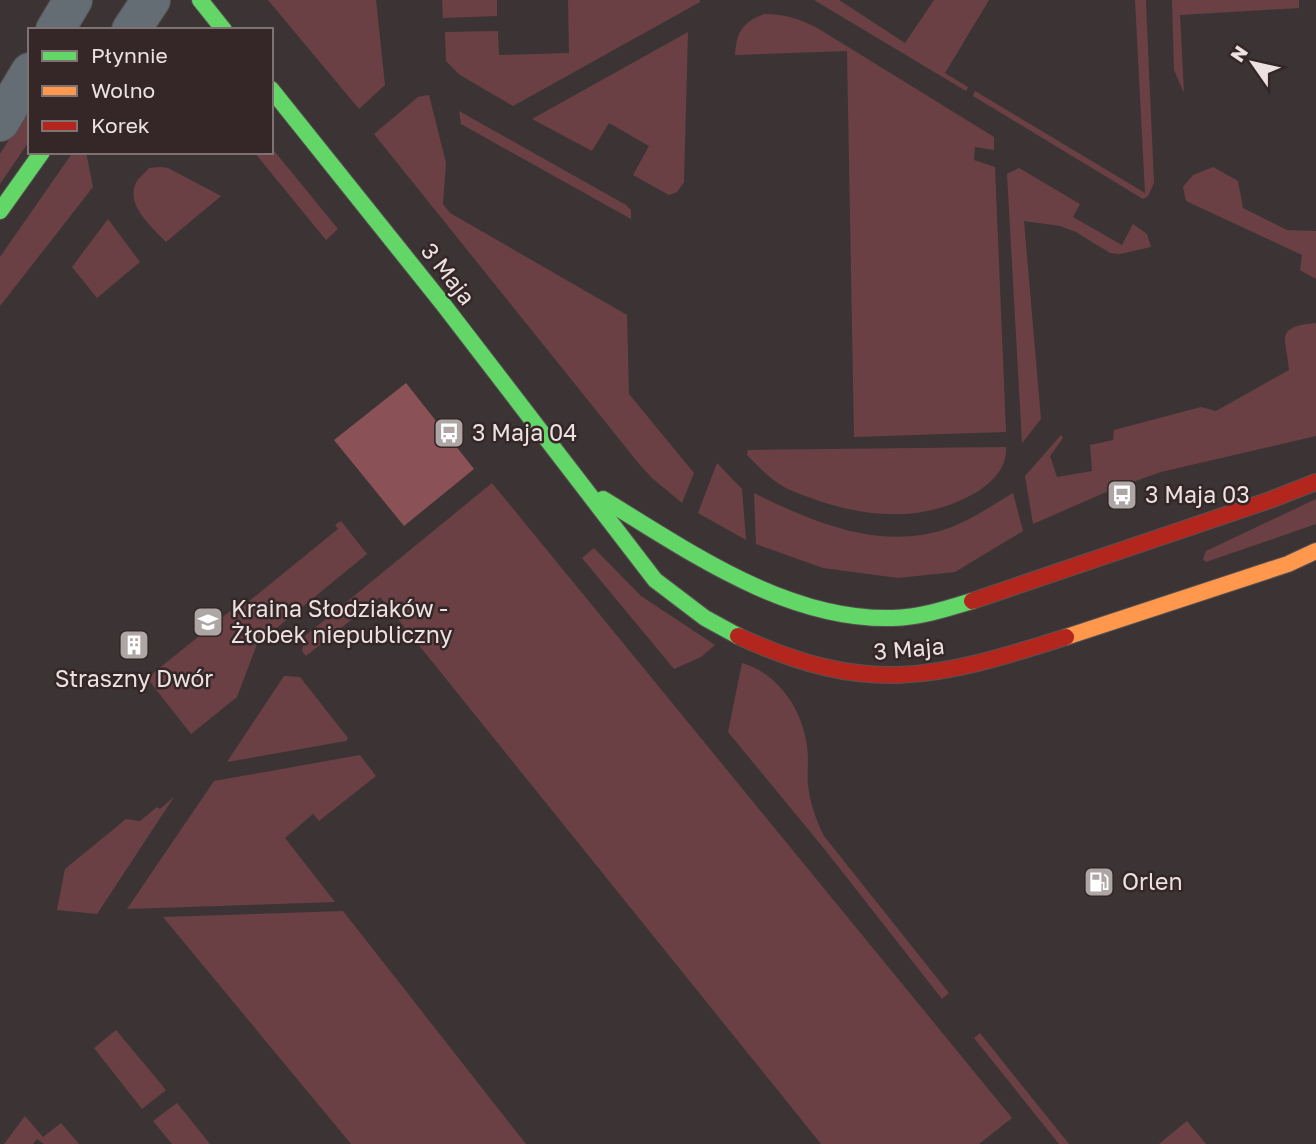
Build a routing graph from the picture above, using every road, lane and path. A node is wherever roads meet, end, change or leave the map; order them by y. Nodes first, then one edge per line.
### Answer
1 (73, 0) edge
2 (151, 0) edge
3 (200, 0) edge
4 (56, 28) edge
5 (132, 28) edge
6 (222, 28) edge
7 (28, 75) edge
8 (273, 92) edge
9 (0, 122) edge
10 (41, 154) edge
11 (0, 211) edge
12 (1316, 482) edge
13 (586, 489) junction
14 (1316, 551) edge
15 (1288, 564) junction
16 (1316, 567) edge

1 - 4 street
2 - 5 street
3 - 6 street
7 - 9 street
8 - 13 street, 3 Maja
10 - 11 street
12 - 13 street, 3 Maja
13 - 15 street, 3 Maja
14 - 15 street, 3 Maja
15 - 16 street, 3 Maja

